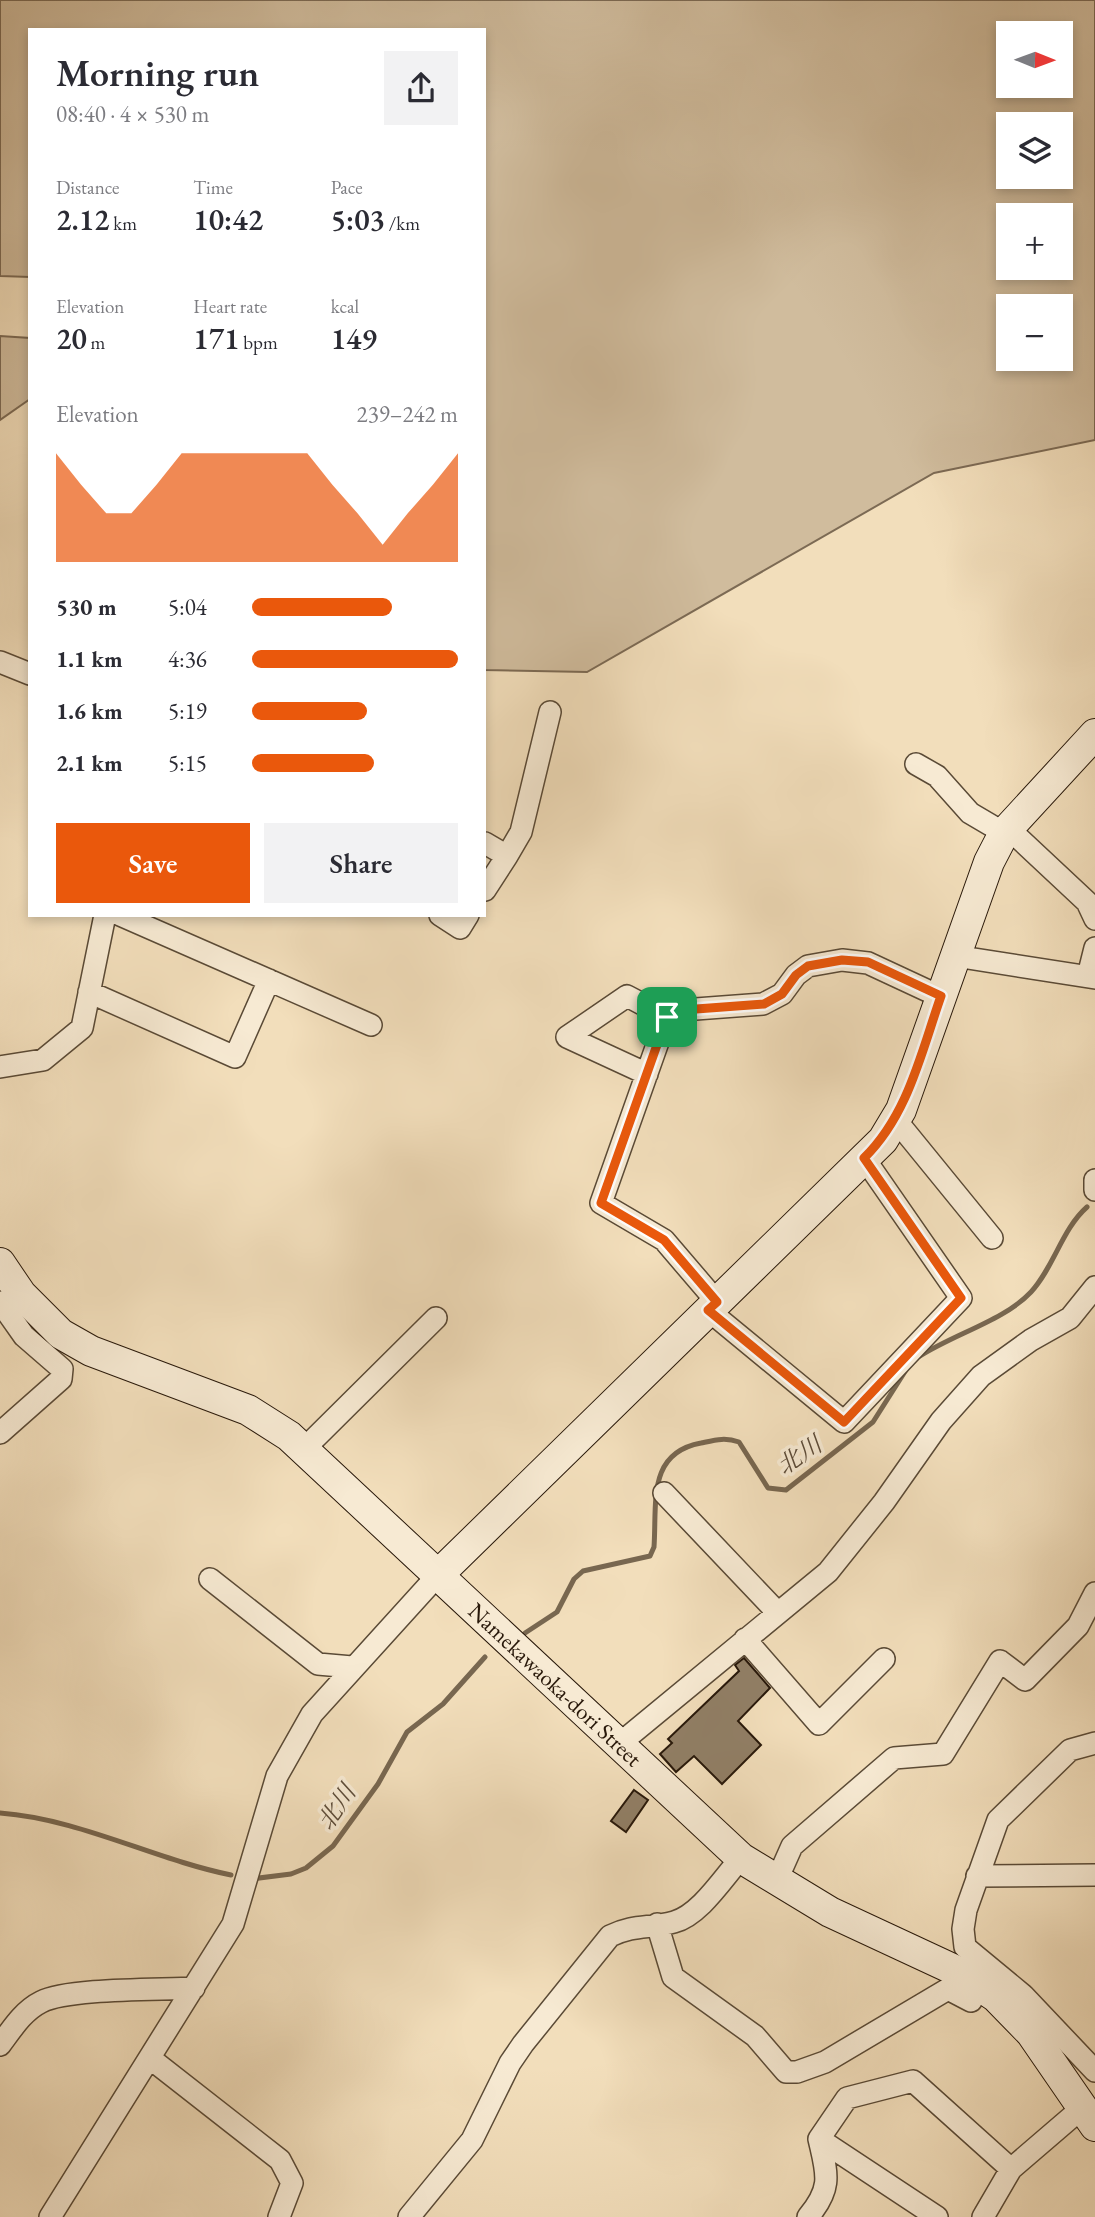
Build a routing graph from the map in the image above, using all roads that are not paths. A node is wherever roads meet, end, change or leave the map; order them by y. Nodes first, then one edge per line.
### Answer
1 (0, 662) edge
2 (28, 673) edge
3 (550, 712) dead end
4 (1095, 734) edge
5 (1085, 758) edge
6 (916, 764) dead end
7 (1006, 831) junction
8 (486, 844) edge
9 (507, 856) junction
10 (486, 888) edge
11 (105, 917) edge
12 (125, 917) edge
13 (443, 917) edge
14 (467, 917) edge
15 (1095, 919) edge
16 (1095, 948) edge
17 (955, 956) junction
18 (1092, 977) edge
19 (269, 980) junction
20 (89, 992) junction
21 (941, 996) junction
22 (667, 1017) junction
23 (371, 1025) dead end
24 (0, 1067) edge
25 (647, 1074) junction
26 (895, 1119) junction
27 (864, 1158) junction
28 (1095, 1180) edge
29 (1095, 1190) edge
30 (992, 1238) dead end
31 (0, 1264) edge
32 (1095, 1287) edge
33 (0, 1301) edge
34 (713, 1306) junction
35 (436, 1318) dead end
36 (0, 1433) edge
37 (303, 1450) junction
38 (664, 1493) dead end
39 (438, 1575) junction
40 (210, 1579) dead end
41 (1095, 1594) edge
42 (777, 1612) junction
43 (745, 1639) junction
44 (884, 1659) dead end
45 (352, 1667) junction
46 (1095, 1742) edge
47 (618, 1745) junction
48 (741, 1858) junction
49 (1095, 1875) edge
50 (977, 1876) junction
51 (776, 1882) junction
52 (657, 1924) junction
53 (980, 1985) junction
54 (194, 1988) junction
55 (1017, 2003) junction
56 (0, 2045) edge
57 (150, 2059) junction
58 (1095, 2071) edge
59 (1088, 2117) edge
60 (819, 2139) junction
61 (1011, 2169) junction
62 (50, 2217) edge
63 (279, 2217) edge
64 (409, 2217) edge
65 (808, 2217) edge
66 (937, 2217) edge
67 (983, 2217) edge

1 - 2 street
3 - 9 street
4 - 5 street
5 - 7 street
6 - 7 street
7 - 15 street
7 - 17 street
8 - 9 street
9 - 10 street
11 - 20 street
12 - 19 street
13 - 14 street
16 - 18 street
17 - 18 street
17 - 21 street
19 - 20 street
19 - 23 street
20 - 24 street
21 - 22 street
21 - 26 street
22 - 25 street
22 - 25 street
25 - 34 street
26 - 27 street
26 - 30 street
27 - 34 street
27 - 34 street
28 - 29 street
31 - 37 street, Namekawaoka-dori Street
32 - 42 street
33 - 36 street
34 - 39 street
35 - 37 street
37 - 39 street, Namekawaoka-dori Street
38 - 42 street
39 - 45 street
39 - 47 street, Namekawaoka-dori Street
40 - 45 street
41 - 51 street
42 - 43 street
43 - 44 street
43 - 47 street
45 - 54 street
46 - 50 street
47 - 48 street, Namekawaoka-dori Street
48 - 51 street, Namekawaoka-dori Street
48 - 52 street
49 - 50 street
50 - 55 street
51 - 53 street, Namekawaoka-dori Street
52 - 53 street
52 - 64 street
53 - 55 street, Namekawaoka-dori Street
54 - 56 street
54 - 57 street
55 - 58 street
55 - 59 street, Namekawaoka-dori Street
57 - 62 street
57 - 63 street
59 - 61 street
60 - 61 street
60 - 65 street
60 - 66 street
61 - 67 street

